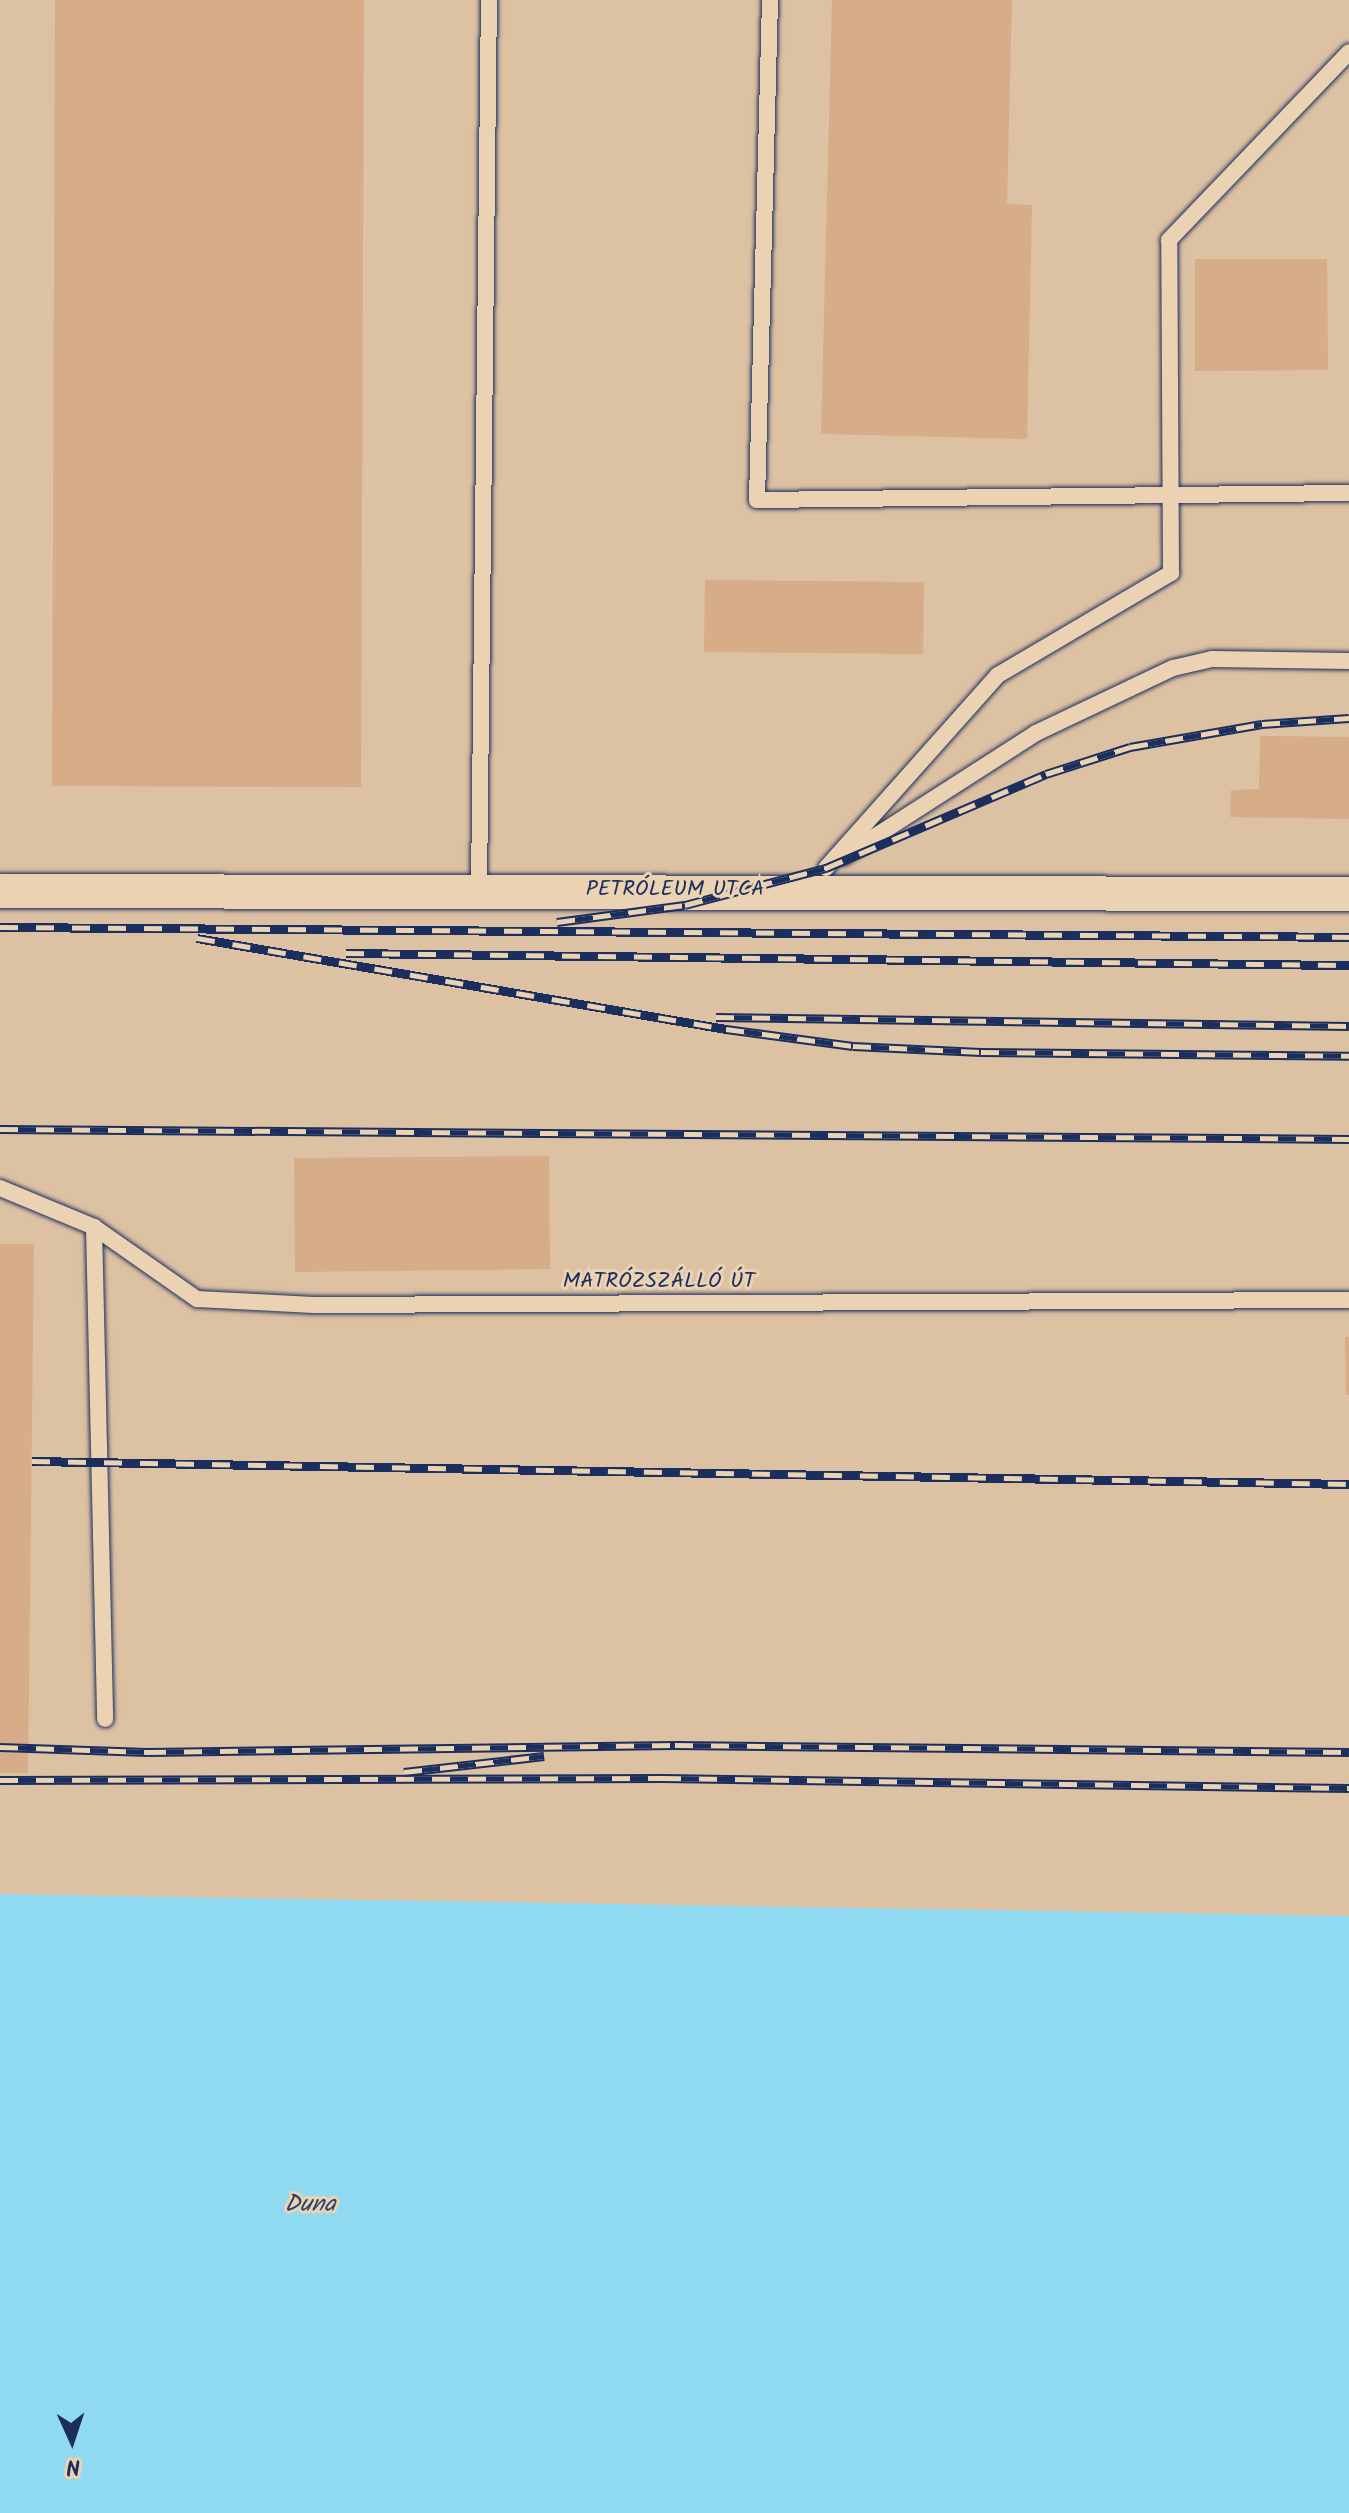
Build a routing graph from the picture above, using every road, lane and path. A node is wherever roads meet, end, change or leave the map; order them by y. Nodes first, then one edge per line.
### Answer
1 (489, 0) edge
2 (770, 0) edge
3 (1349, 52) edge
4 (1349, 493) edge
5 (1167, 496) junction
6 (1349, 661) edge
7 (826, 868) junction
8 (479, 889) junction
9 (0, 891) edge
10 (796, 891) junction
11 (1349, 894) edge
12 (0, 1188) edge
13 (94, 1227) junction
14 (1349, 1300) edge
15 (105, 1719) dead end

1 - 8 lane
2 - 5 lane
3 - 5 lane
4 - 5 lane
5 - 7 lane
6 - 7 lane
7 - 10 lane
8 - 9 street, PETRÓLEUM UTCA
8 - 10 street, PETRÓLEUM UTCA
10 - 11 street, PETRÓLEUM UTCA
12 - 13 lane, MATRÓZSZÁLLÓ ÚT
13 - 14 lane, MATRÓZSZÁLLÓ ÚT
13 - 15 lane

